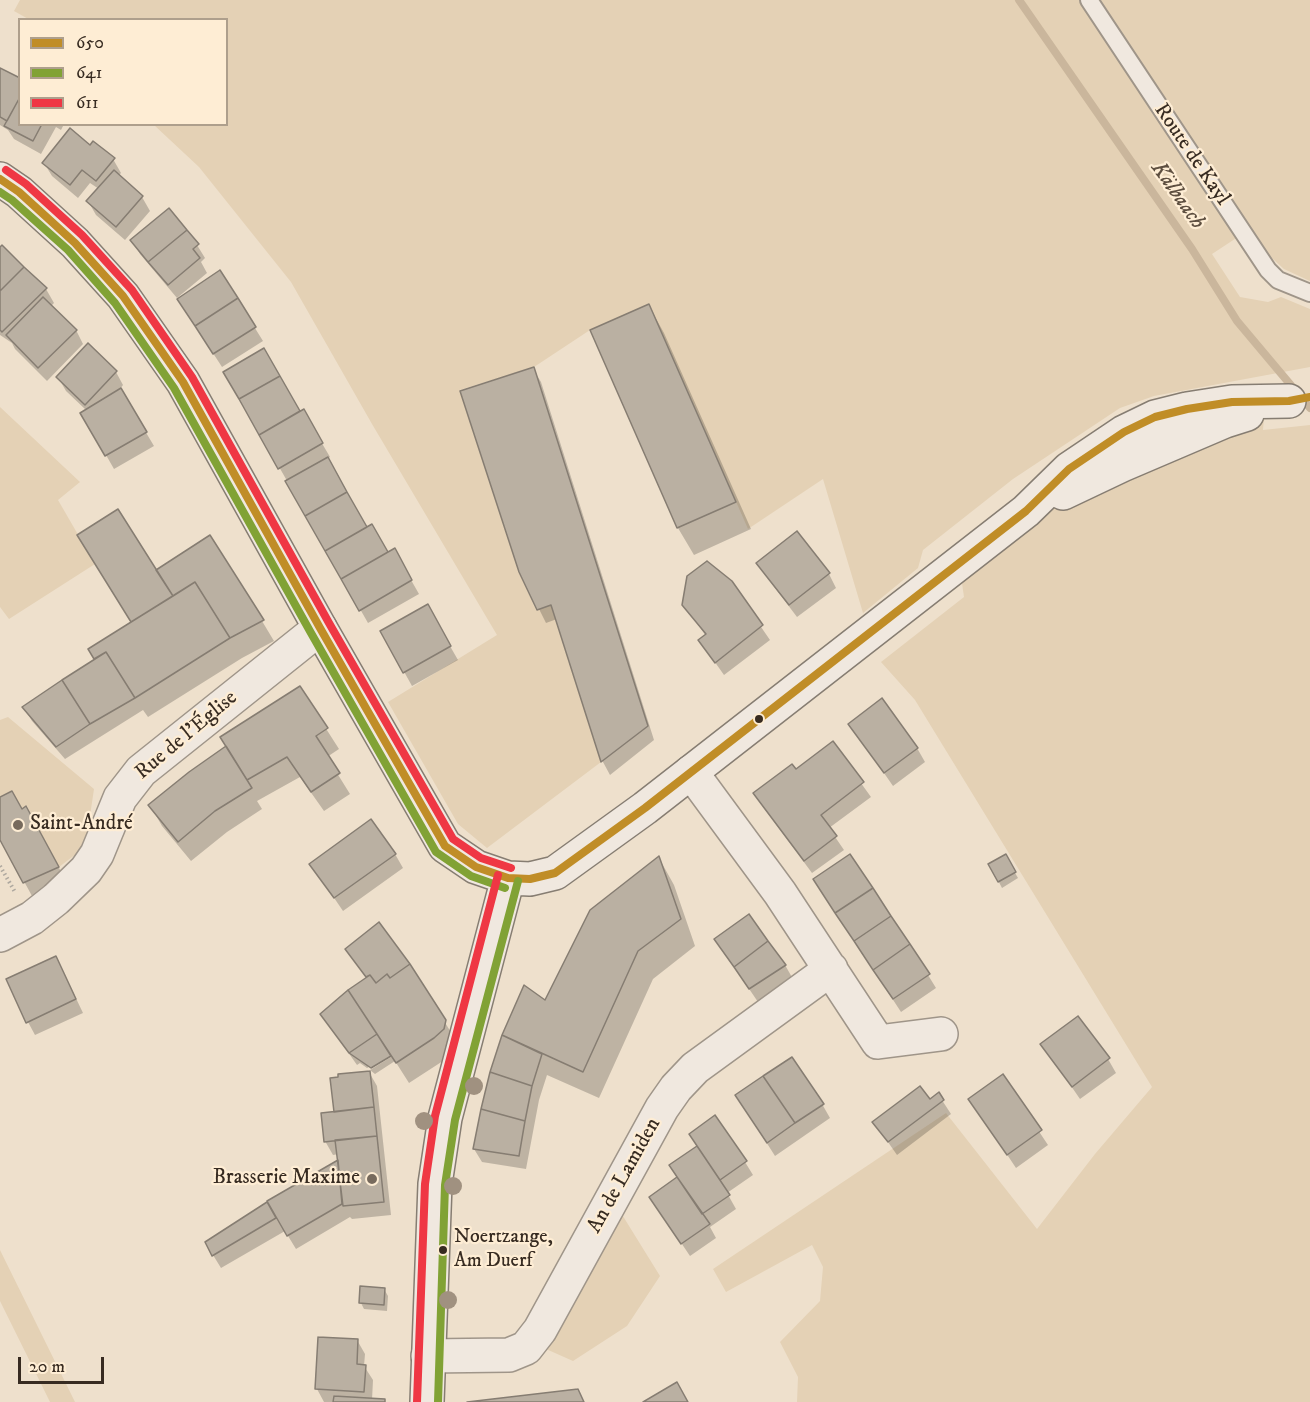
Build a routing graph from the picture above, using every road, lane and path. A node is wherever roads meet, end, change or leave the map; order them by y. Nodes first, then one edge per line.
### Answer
1 (1089, 0) edge
2 (0, 179) edge
3 (1310, 292) edge
4 (1298, 399) edge
5 (320, 628) junction
6 (691, 772) junction
7 (0, 866) edge
8 (508, 878) junction
9 (15, 893) dead end
10 (0, 935) edge
11 (831, 969) junction
12 (941, 1034) dead end
13 (428, 1356) junction
14 (427, 1402) edge

1 - 3 lane, Route de Kayl
2 - 5 main road
4 - 6 main road
5 - 8 main road
5 - 10 main road, Rue de l'Église
6 - 8 main road
6 - 11 main road
7 - 9 path
8 - 13 main road
11 - 12 main road
11 - 13 main road, An de Lamiden
13 - 14 main road

